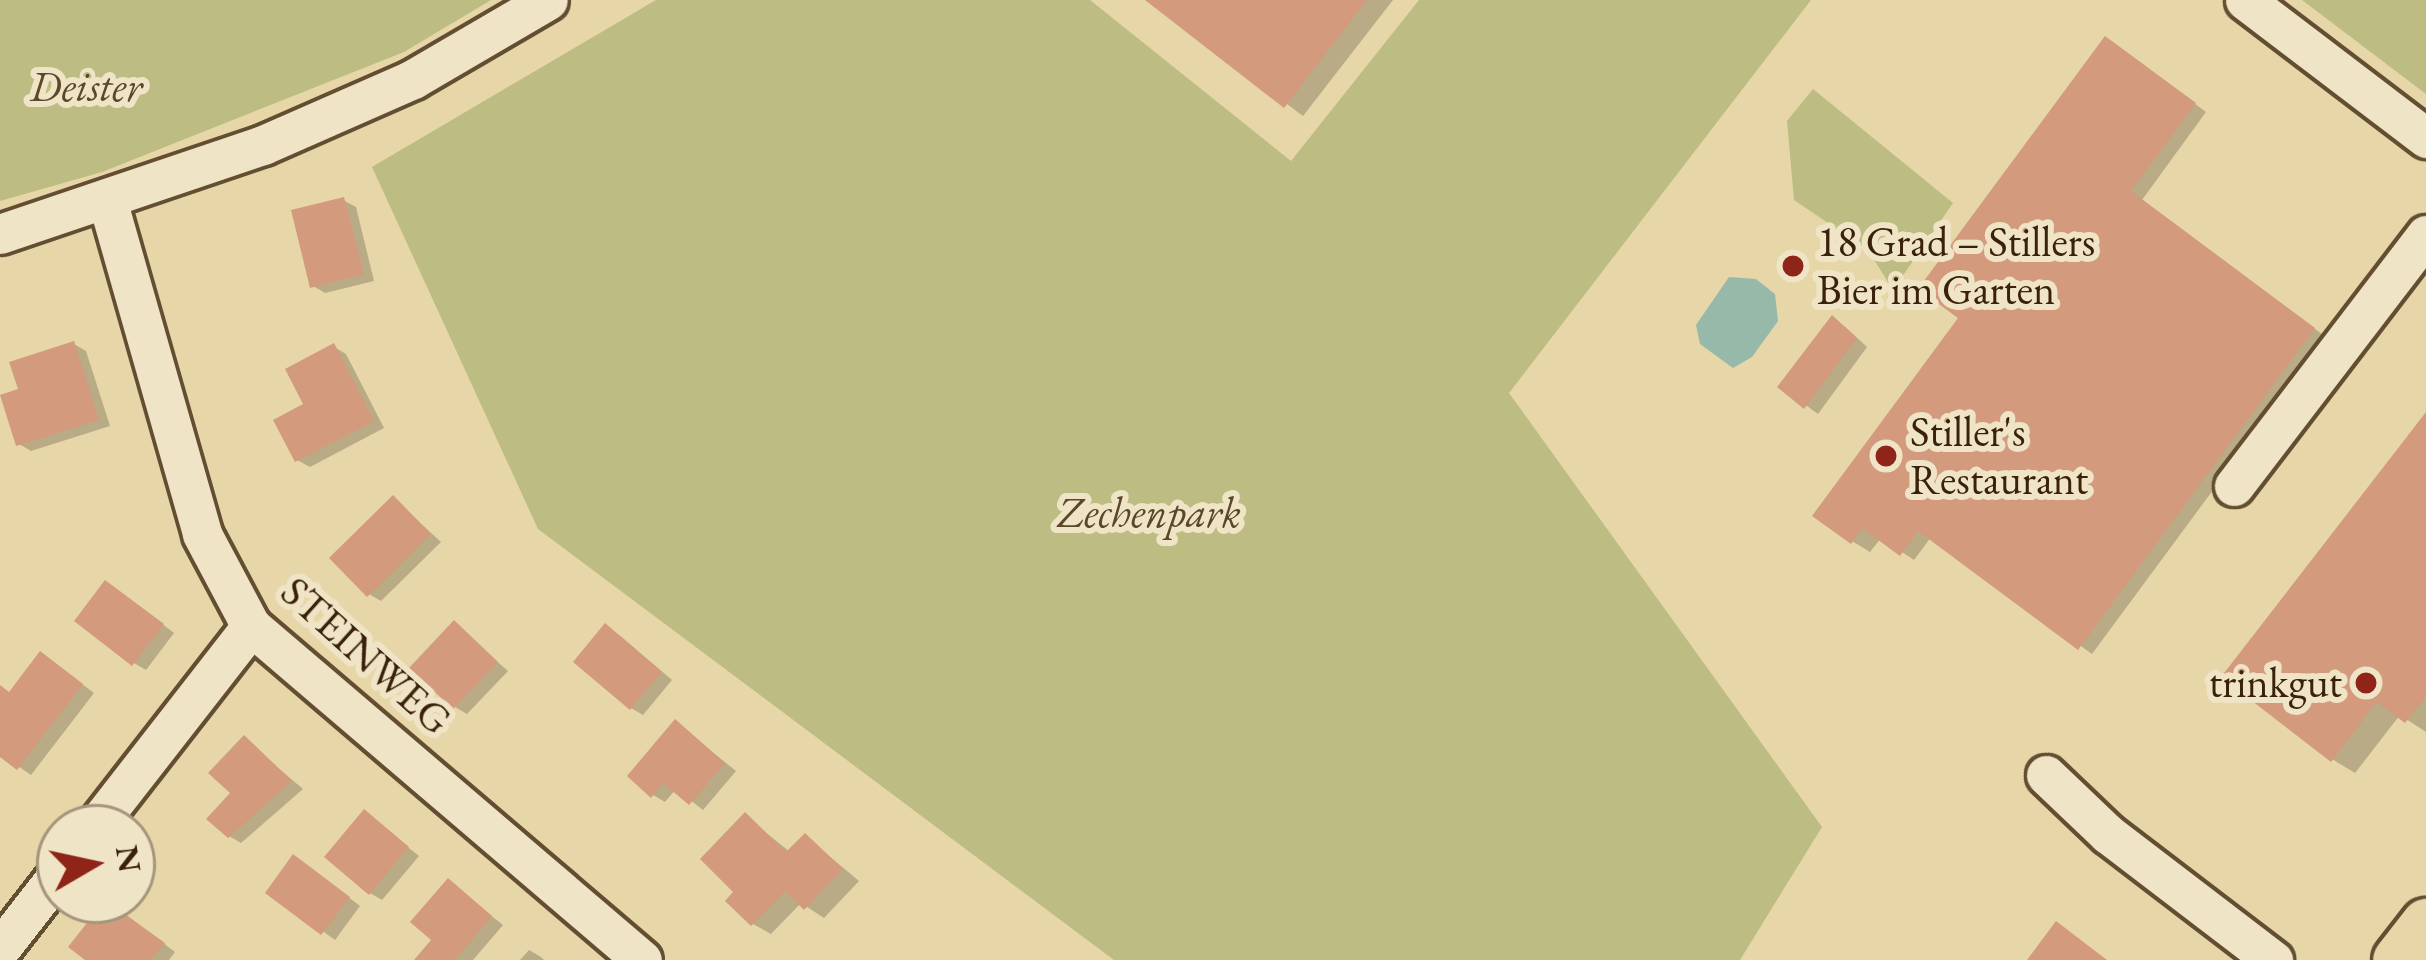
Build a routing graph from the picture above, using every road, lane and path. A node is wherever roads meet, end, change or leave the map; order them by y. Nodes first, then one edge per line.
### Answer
1 (548, 0) edge
2 (2246, 0) edge
3 (2426, 138) edge
4 (108, 203) junction
5 (0, 234) edge
6 (2426, 235) edge
7 (2234, 486) dead end
8 (251, 626) junction
9 (2046, 775) dead end
10 (113, 804) edge
11 (36, 903) edge
12 (2426, 924) edge
13 (0, 950) edge
14 (642, 960) edge
15 (2272, 960) edge
16 (2398, 960) edge

1 - 4 street
2 - 3 street
4 - 5 street
4 - 8 street, STEINWEG
6 - 7 street
8 - 10 street
8 - 14 street, STEINWEG
9 - 15 street
11 - 13 street
12 - 16 main road

